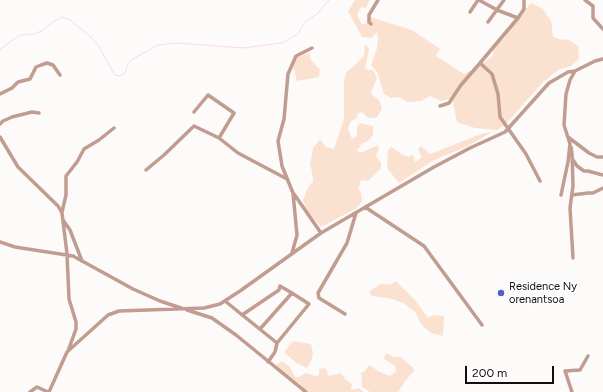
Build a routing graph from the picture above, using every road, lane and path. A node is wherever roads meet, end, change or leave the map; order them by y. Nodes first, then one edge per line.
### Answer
1 (378, 0) edge
2 (478, 0) edge
3 (504, 0) edge
4 (524, 0) edge
5 (586, 0) edge
6 (497, 10) junction
7 (470, 12) dead end
8 (518, 18) junction
9 (488, 22) dead end
10 (371, 24) dead end
11 (603, 29) edge
12 (312, 48) dead end
13 (603, 58) edge
14 (480, 63) junction
15 (575, 71) junction
16 (60, 75) dead end
17 (0, 94) edge
18 (440, 106) dead end
19 (194, 112) dead end
20 (39, 113) dead end
21 (0, 124) edge
22 (114, 128) dead end
23 (508, 128) junction
24 (568, 136) junction
25 (0, 137) edge
26 (219, 138) junction
27 (570, 144) junction
28 (603, 157) edge
29 (572, 159) junction
30 (146, 170) dead end
31 (603, 175) edge
32 (287, 179) junction
33 (540, 181) dead end
34 (603, 188) edge
35 (293, 194) junction
36 (561, 195) dead end
37 (572, 195) junction
38 (365, 207) junction
39 (356, 212) junction
40 (62, 214) junction
41 (63, 220) junction
42 (321, 233) junction
43 (0, 242) edge
44 (292, 253) junction
45 (67, 254) junction
46 (573, 258) dead end
47 (82, 261) junction
48 (292, 293) junction
49 (225, 300) junction
50 (185, 309) junction
51 (345, 314) dead end
52 (242, 315) junction
53 (482, 324) dead end
54 (260, 330) junction
55 (277, 343) junction
56 (67, 352) junction
57 (588, 356) dead end
58 (268, 362) junction
59 (30, 392) edge
60 (49, 392) edge
61 (306, 392) edge
62 (572, 392) edge

1 - 10 street
2 - 6 street
2 - 7 street
3 - 6 street
4 - 8 street
5 - 11 street
6 - 8 street
6 - 9 street
8 - 14 street
12 - 32 street
13 - 15 street
14 - 18 street
14 - 23 street
15 - 23 street
15 - 24 street
16 - 17 street
19 - 26 street
20 - 21 street
22 - 40 street
23 - 33 street
23 - 38 street
24 - 27 street
24 - 28 street
25 - 40 street
26 - 30 street
26 - 32 street
27 - 29 street
27 - 36 street
29 - 31 street
29 - 37 street
32 - 35 street
34 - 37 street
35 - 42 street
35 - 44 street
37 - 46 street
38 - 39 street
38 - 53 street
39 - 42 street
39 - 51 street
40 - 41 street
41 - 45 street
41 - 47 street
42 - 44 street
43 - 45 street
44 - 49 street
45 - 47 street
45 - 56 street
47 - 50 street
48 - 52 street
48 - 54 street
48 - 55 street
49 - 50 street
49 - 52 street
50 - 56 street
50 - 58 street
52 - 54 street
54 - 55 street
55 - 58 street
56 - 60 street
57 - 62 street
58 - 61 street
59 - 60 street

